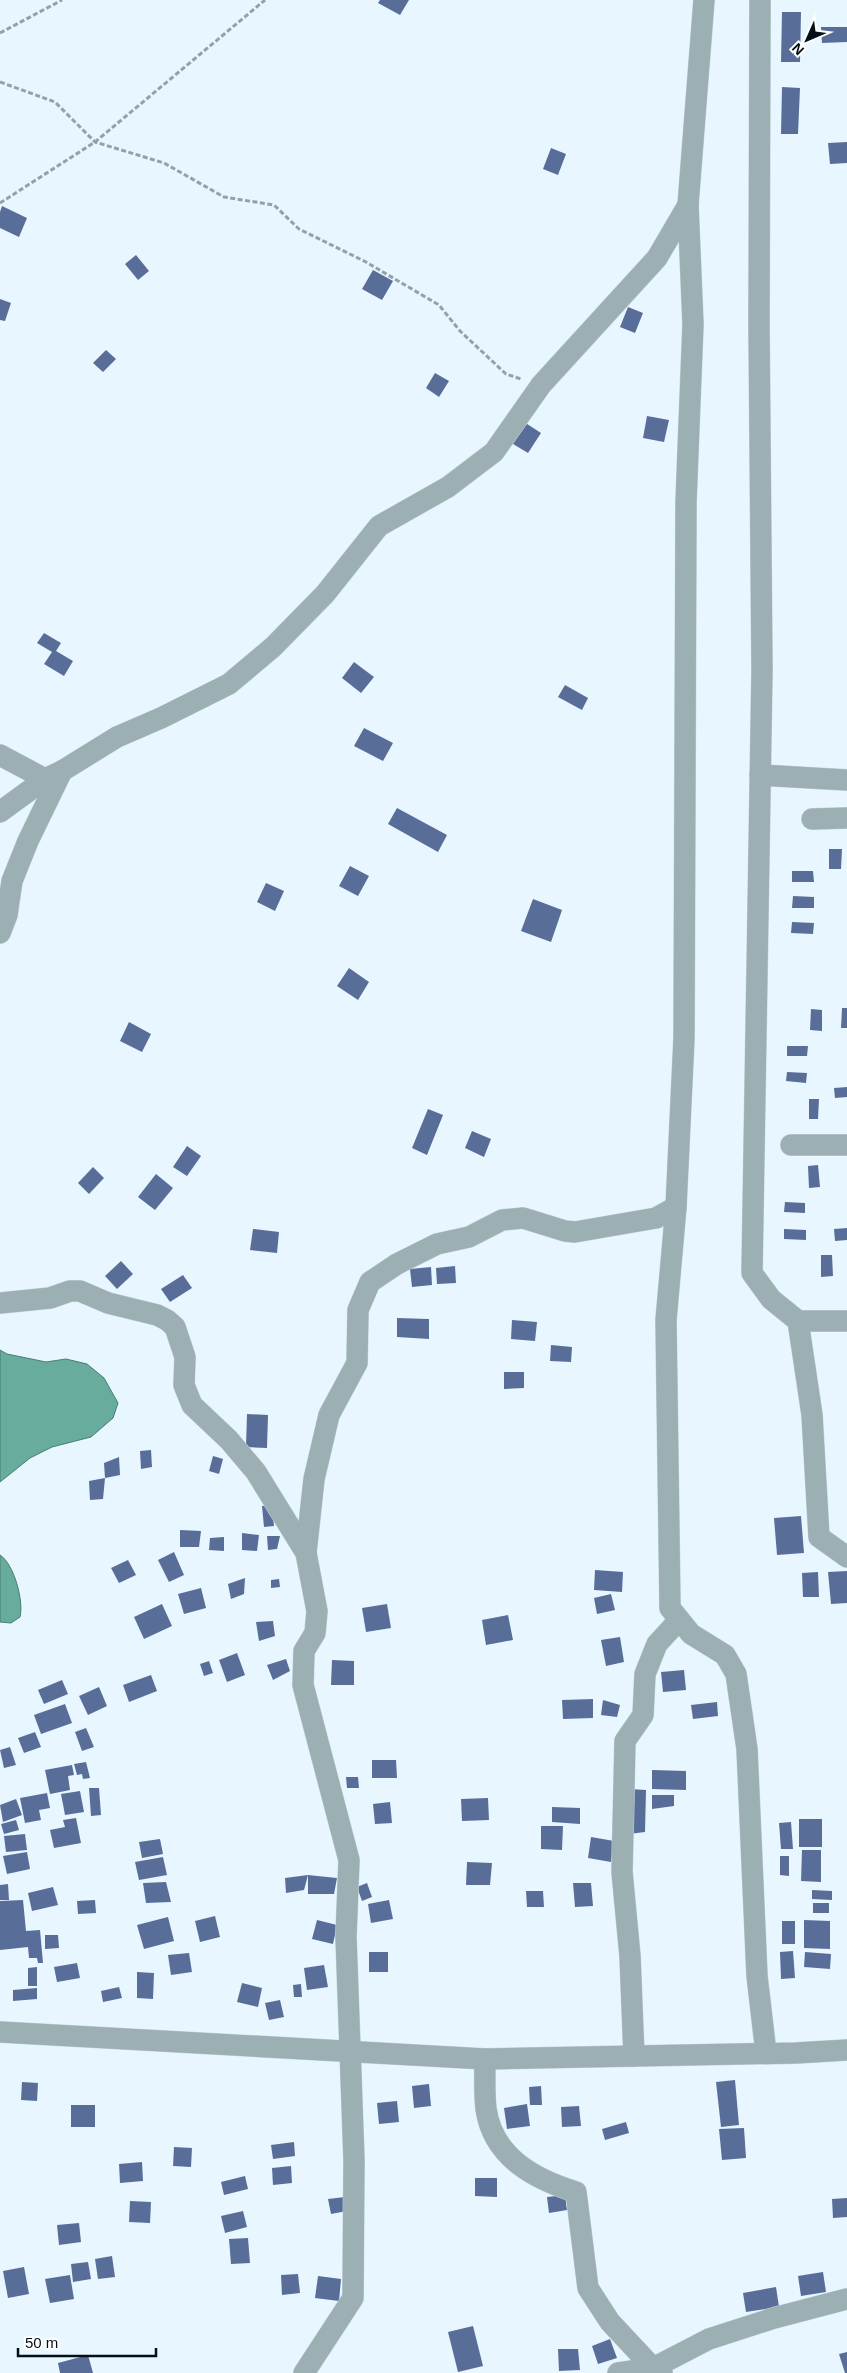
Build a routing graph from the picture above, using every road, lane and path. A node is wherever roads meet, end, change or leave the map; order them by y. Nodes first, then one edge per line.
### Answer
1 (62, 0) edge
2 (265, 0) edge
3 (704, 0) edge
4 (760, 0) edge
5 (0, 33) edge
6 (0, 82) edge
7 (95, 142) junction
8 (0, 203) edge
9 (688, 204) junction
10 (541, 385) junction
11 (0, 755) edge
12 (54, 775) junction
13 (760, 775) junction
14 (847, 780) edge
15 (0, 812) edge
16 (847, 818) edge
17 (812, 819) dead end
18 (0, 933) edge
19 (791, 1145) dead end
20 (847, 1146) edge
21 (676, 1206) junction
22 (0, 1303) edge
23 (798, 1321) junction
24 (847, 1321) edge
25 (306, 1553) junction
26 (847, 1557) edge
27 (679, 1620) junction
28 (0, 2032) edge
29 (349, 2050) junction
30 (847, 2050) edge
31 (766, 2054) junction
32 (634, 2056) junction
33 (485, 2058) junction
34 (847, 2299) edge
35 (657, 2370) edge
36 (304, 2373) edge
37 (618, 2373) edge

1 - 5 path
2 - 7 path
3 - 9 street
4 - 13 street
6 - 7 path
7 - 8 path
7 - 10 path
9 - 10 street
9 - 21 street
10 - 12 street
11 - 12 street
12 - 15 street
12 - 18 street
13 - 14 street
13 - 23 street
16 - 17 street
19 - 20 street
21 - 25 street
21 - 27 street
22 - 25 street
23 - 24 street
23 - 26 street
25 - 29 street
27 - 31 street
27 - 32 street
28 - 29 street
29 - 33 street
29 - 36 street
30 - 31 street
31 - 32 street
32 - 33 street
33 - 35 street
34 - 35 street
35 - 37 street

